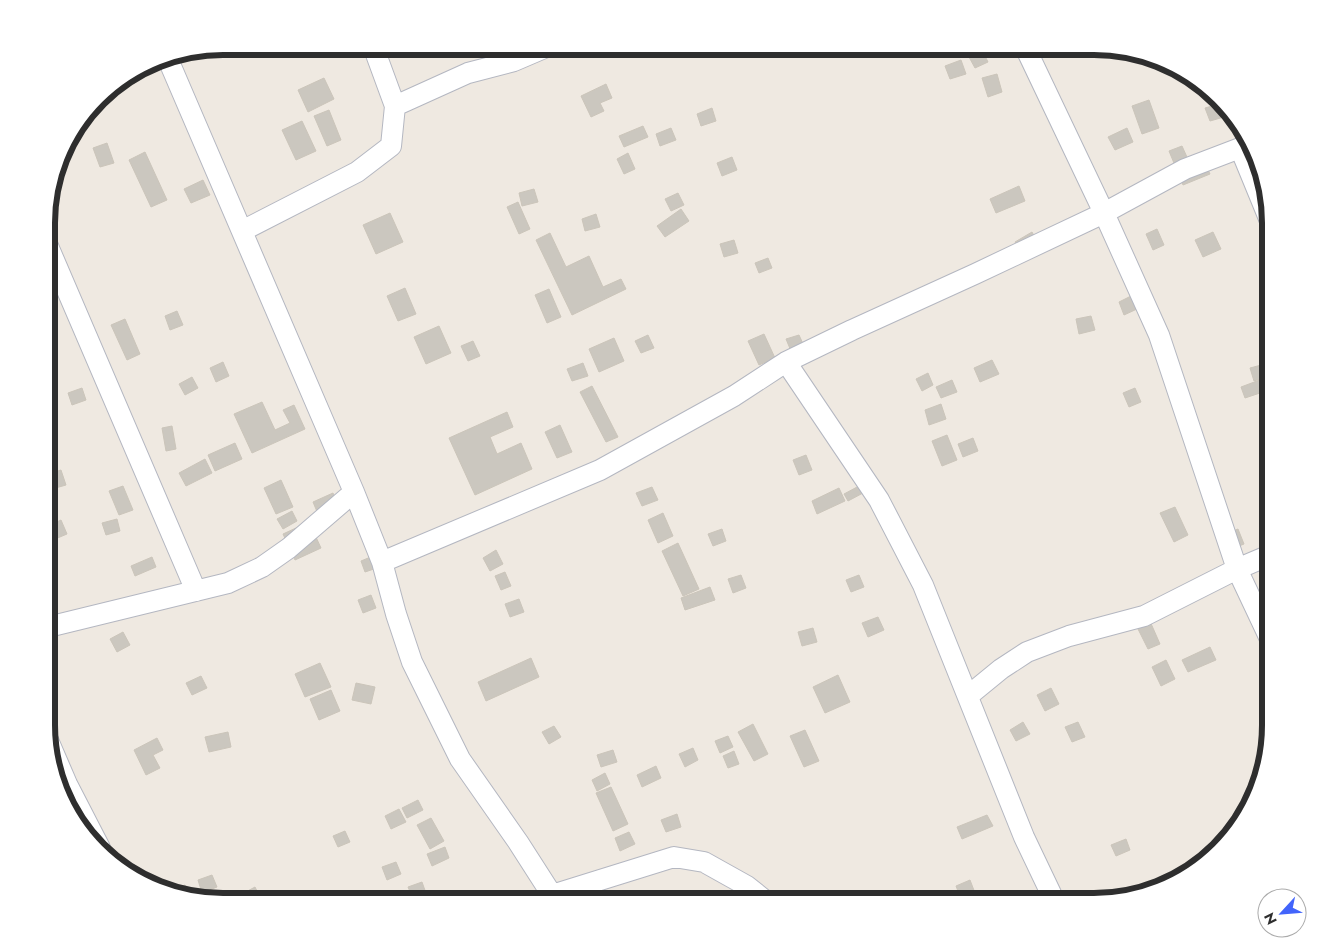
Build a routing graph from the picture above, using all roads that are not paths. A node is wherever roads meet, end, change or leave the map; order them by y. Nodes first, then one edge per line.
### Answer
1 (376, 55) edge
2 (528, 55) edge
3 (1029, 55) edge
4 (170, 64) edge
5 (395, 106) junction
6 (1244, 147) edge
7 (1104, 212) junction
8 (242, 231) junction
9 (55, 262) edge
10 (786, 362) junction
11 (354, 492) junction
12 (1262, 558) edge
13 (382, 562) junction
14 (1237, 569) junction
15 (196, 591) junction
16 (1262, 622) edge
17 (55, 624) edge
18 (968, 696) junction
19 (63, 774) edge
20 (88, 825) edge
21 (550, 893) edge
22 (568, 893) edge
23 (756, 893) edge
24 (1051, 893) edge

1 - 5 street
2 - 5 street
3 - 7 street
4 - 8 street
5 - 8 street
6 - 7 street
7 - 10 street
7 - 14 street
8 - 11 street
9 - 15 street
10 - 13 street
10 - 18 street
11 - 13 street
11 - 15 street
12 - 14 street
13 - 21 street
14 - 16 street
14 - 18 street
15 - 17 street
18 - 24 street
19 - 20 street
22 - 23 street

